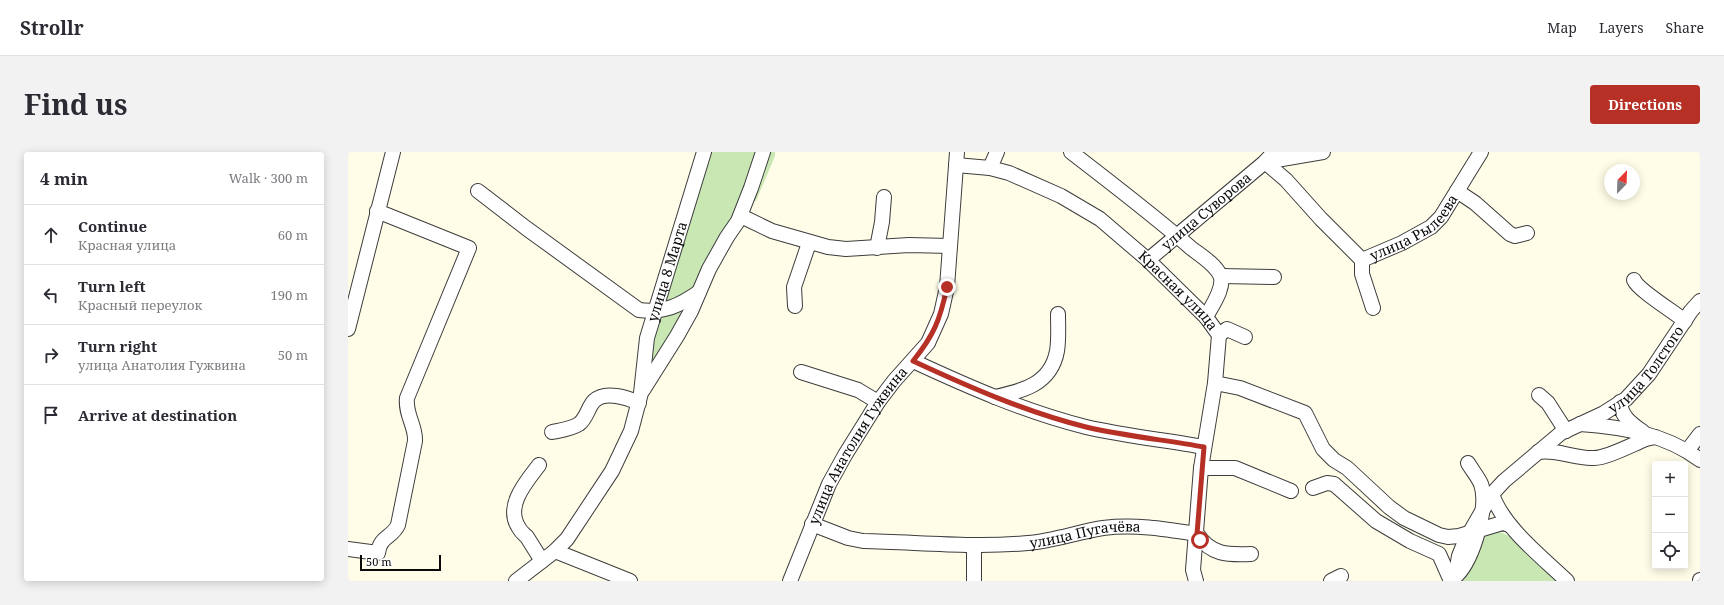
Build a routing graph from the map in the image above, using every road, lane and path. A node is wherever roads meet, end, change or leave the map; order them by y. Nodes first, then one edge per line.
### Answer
1 (393, 152) edge
2 (704, 152) edge
3 (763, 152) edge
4 (996, 152) edge
5 (1071, 152) edge
6 (1323, 152) edge
7 (1481, 152) edge
8 (1269, 157) edge
9 (957, 158) edge
10 (990, 168) junction
11 (478, 190) dead end
12 (1457, 191) junction
13 (884, 197) dead end
14 (377, 211) junction
15 (740, 216) junction
16 (1527, 233) dead end
17 (1177, 236) junction
18 (809, 243) junction
19 (950, 246) junction
20 (877, 248) junction
21 (1148, 260) junction
22 (1362, 260) junction
23 (1220, 276) junction
24 (1274, 277) dead end
25 (1634, 280) dead end
26 (699, 292) junction
27 (1700, 301) edge
28 (795, 306) dead end
29 (1373, 308) dead end
30 (640, 310) junction
31 (655, 312) junction
32 (1058, 314) dead end
33 (1206, 317) junction
34 (1685, 321) junction
35 (1226, 328) junction
36 (348, 329) edge
37 (649, 330) junction
38 (1245, 337) dead end
39 (913, 361) junction
40 (801, 372) dead end
41 (1215, 383) junction
42 (1539, 395) dead end
43 (995, 397) junction
44 (640, 398) junction
45 (878, 402) junction
46 (1620, 402) junction
47 (1580, 424) junction
48 (1566, 431) junction
49 (552, 432) dead end
50 (1700, 434) edge
51 (1649, 435) junction
52 (1204, 447) junction
53 (1687, 451) junction
54 (1538, 452) junction
55 (1700, 460) edge
56 (1468, 463) dead end
57 (539, 465) dead end
58 (1201, 468) junction
59 (1313, 488) dead end
60 (1291, 491) dead end
61 (1492, 494) junction
62 (1482, 509) junction
63 (812, 524) junction
64 (1509, 525) junction
65 (1474, 531) junction
66 (1197, 534) junction
67 (974, 546) junction
68 (348, 550) edge
69 (555, 551) junction
70 (1251, 554) dead end
71 (542, 561) junction
72 (1452, 580) edge
73 (516, 581) edge
74 (630, 581) edge
75 (790, 581) edge
76 (974, 581) edge
77 (1196, 581) edge
78 (1568, 581) edge

1 - 14 street
2 - 31 street, улица 8 Марта
3 - 15 street, улица 8 Марта
4 - 10 street
5 - 17 street
6 - 8 street, улица Суворова
7 - 12 street, улица Рылеева
8 - 17 street, улица Суворова
8 - 22 street, улица Рылеева
9 - 10 street, Красная улица
9 - 19 street, улица Анатолия Гужвина
10 - 21 street, Красная улица
11 - 30 street
12 - 16 street
12 - 22 street, улица Рылеева
13 - 20 street
14 - 36 street
14 - 68 street
15 - 18 street
15 - 26 street, улица 8 Марта
17 - 21 street, улица Суворова
17 - 23 street
18 - 20 street
18 - 28 street
19 - 20 street
19 - 39 street, улица Анатолия Гужвина
21 - 33 street, Красная улица
22 - 29 street
23 - 24 street
23 - 33 street
25 - 34 street
26 - 31 street
26 - 44 street, улица 8 Марта
27 - 34 street, улица Толстого
30 - 31 street
30 - 37 street
31 - 37 street, улица 8 Марта
32 - 43 street
33 - 35 street, Красная улица
34 - 46 street, улица Толстого
35 - 38 street
35 - 41 street, Красная улица
37 - 44 street, улица 8 Марта
39 - 43 street
39 - 45 street, улица Анатолия Гужвина
40 - 45 street
41 - 52 street, Красная улица
41 - 65 street
42 - 48 street
43 - 52 street
44 - 49 street
44 - 69 street, улица 8 Марта
45 - 63 street, улица Анатолия Гужвина
46 - 47 street, улица Толстого
46 - 51 street
47 - 48 street, улица Толстого
47 - 51 street, улица Толстого
48 - 54 street, улица Толстого
50 - 53 street
51 - 53 street, улица Толстого
51 - 54 street
52 - 58 street, Красная улица
53 - 55 street, улица Толстого
54 - 61 street, улица Толстого
56 - 62 street
57 - 71 street
58 - 60 street
58 - 66 street, Красная улица
59 - 72 street
61 - 62 street, улица Толстого
61 - 64 street
62 - 65 street, улица Толстого
63 - 67 street, улица Пугачёва
63 - 75 street, улица Анатолия Гужвина
64 - 65 street
64 - 78 street
65 - 72 street, улица Толстого
66 - 67 street, улица Пугачёва
66 - 70 street
66 - 77 street, Красная улица
67 - 76 street
69 - 71 street, улица 8 Марта
69 - 74 street
71 - 73 street, улица 8 Марта

